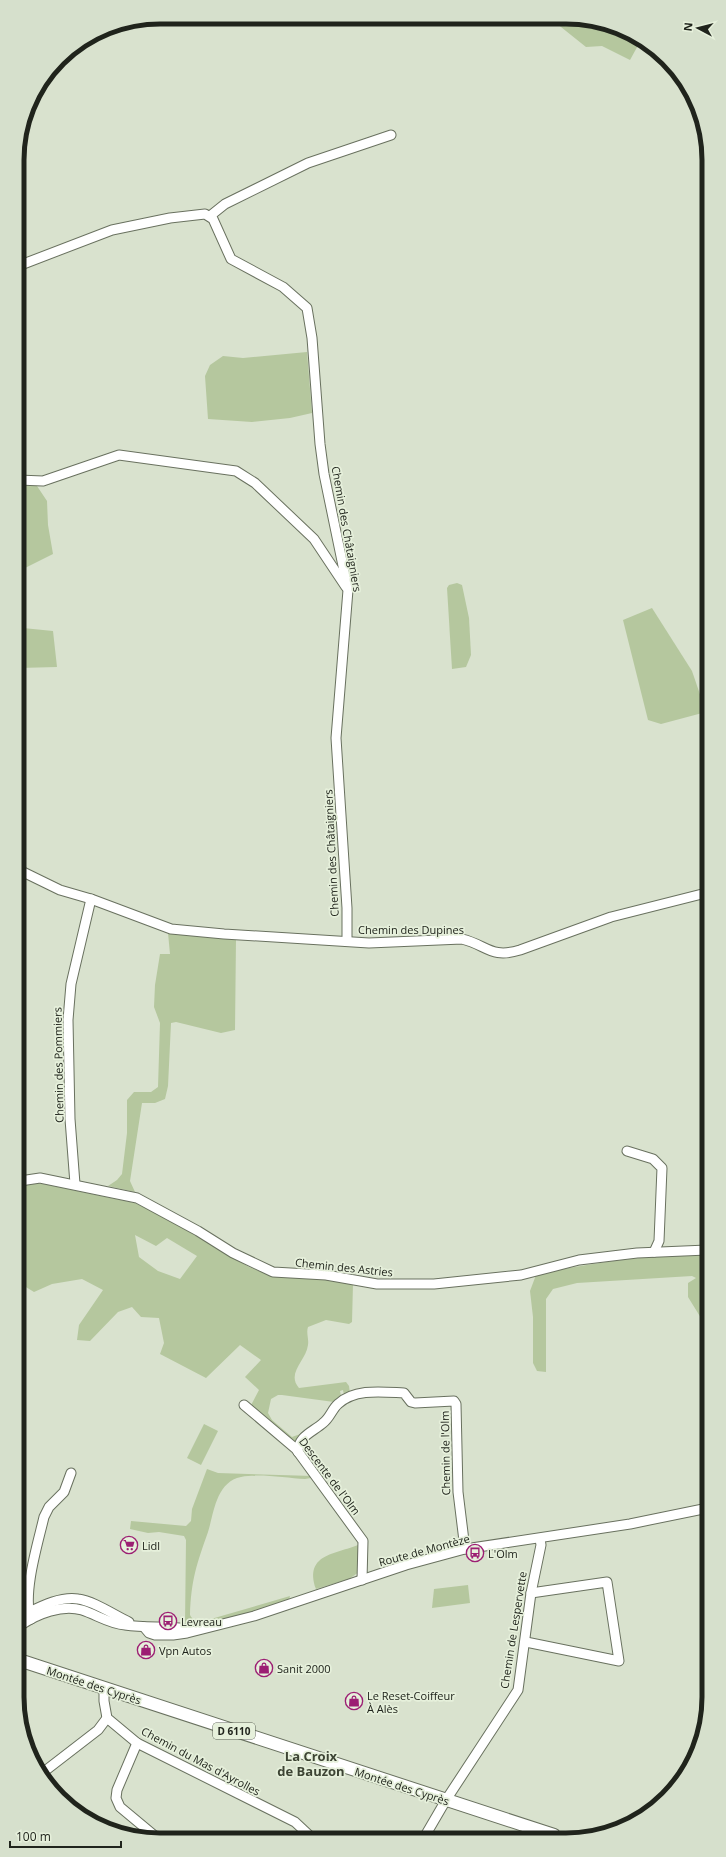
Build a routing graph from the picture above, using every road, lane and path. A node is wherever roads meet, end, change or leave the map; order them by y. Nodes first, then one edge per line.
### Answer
1 (391, 134) dead end
2 (210, 216) junction
3 (24, 264) edge
4 (24, 480) edge
5 (348, 590) junction
6 (24, 872) edge
7 (702, 894) edge
8 (91, 899) junction
9 (347, 941) junction
10 (627, 1152) dead end
11 (24, 1180) edge
12 (75, 1184) junction
13 (702, 1250) edge
14 (654, 1252) junction
15 (244, 1405) dead end
16 (298, 1452) junction
17 (72, 1473) dead end
18 (702, 1509) edge
19 (540, 1538) junction
20 (465, 1549) junction
21 (362, 1580) junction
22 (531, 1593) junction
23 (27, 1616) edge
24 (526, 1642) junction
25 (24, 1663) edge
26 (104, 1689) junction
27 (107, 1718) junction
28 (137, 1742) junction
29 (45, 1771) edge
30 (446, 1800) junction
31 (151, 1832) edge
32 (308, 1833) edge
33 (427, 1833) edge
34 (548, 1833) edge

1 - 2 street
2 - 3 street
2 - 5 street, Chemin des Châtaigniers
4 - 5 street
5 - 9 street, Chemin des Châtaigniers
6 - 8 street, Chemin des Dupines
7 - 9 street, Chemin des Dupines
8 - 9 street, Chemin des Dupines
8 - 12 street, Chemin des Pommiers
10 - 14 street
11 - 12 street, Chemin des Astries
12 - 14 street, Chemin des Astries
13 - 14 street, Chemin des Astries
15 - 16 street, Descente de l'Olm
16 - 20 street, Chemin de l'Olm
16 - 21 street, Descente de l'Olm
17 - 23 street
18 - 19 street, Route de Montèze
19 - 20 street, Route de Montèze
19 - 22 street, Chemin de Lespervette
20 - 21 street, Route de Montèze
21 - 23 street, Route de Montèze
22 - 24 street, Chemin de Lespervette
22 - 24 street
24 - 30 street, Chemin de Lespervette
25 - 26 main road, Montée des Cyprès / D 6110
26 - 27 street
26 - 30 main road, Montée des Cyprès / D 6110
27 - 28 street, Chemin du Mas d'Ayrolles
27 - 29 street
28 - 31 street
28 - 32 street, Chemin du Mas d'Ayrolles
30 - 33 street, Chemin de Lespervette
30 - 34 main road, Montée des Cyprès / D 6110

